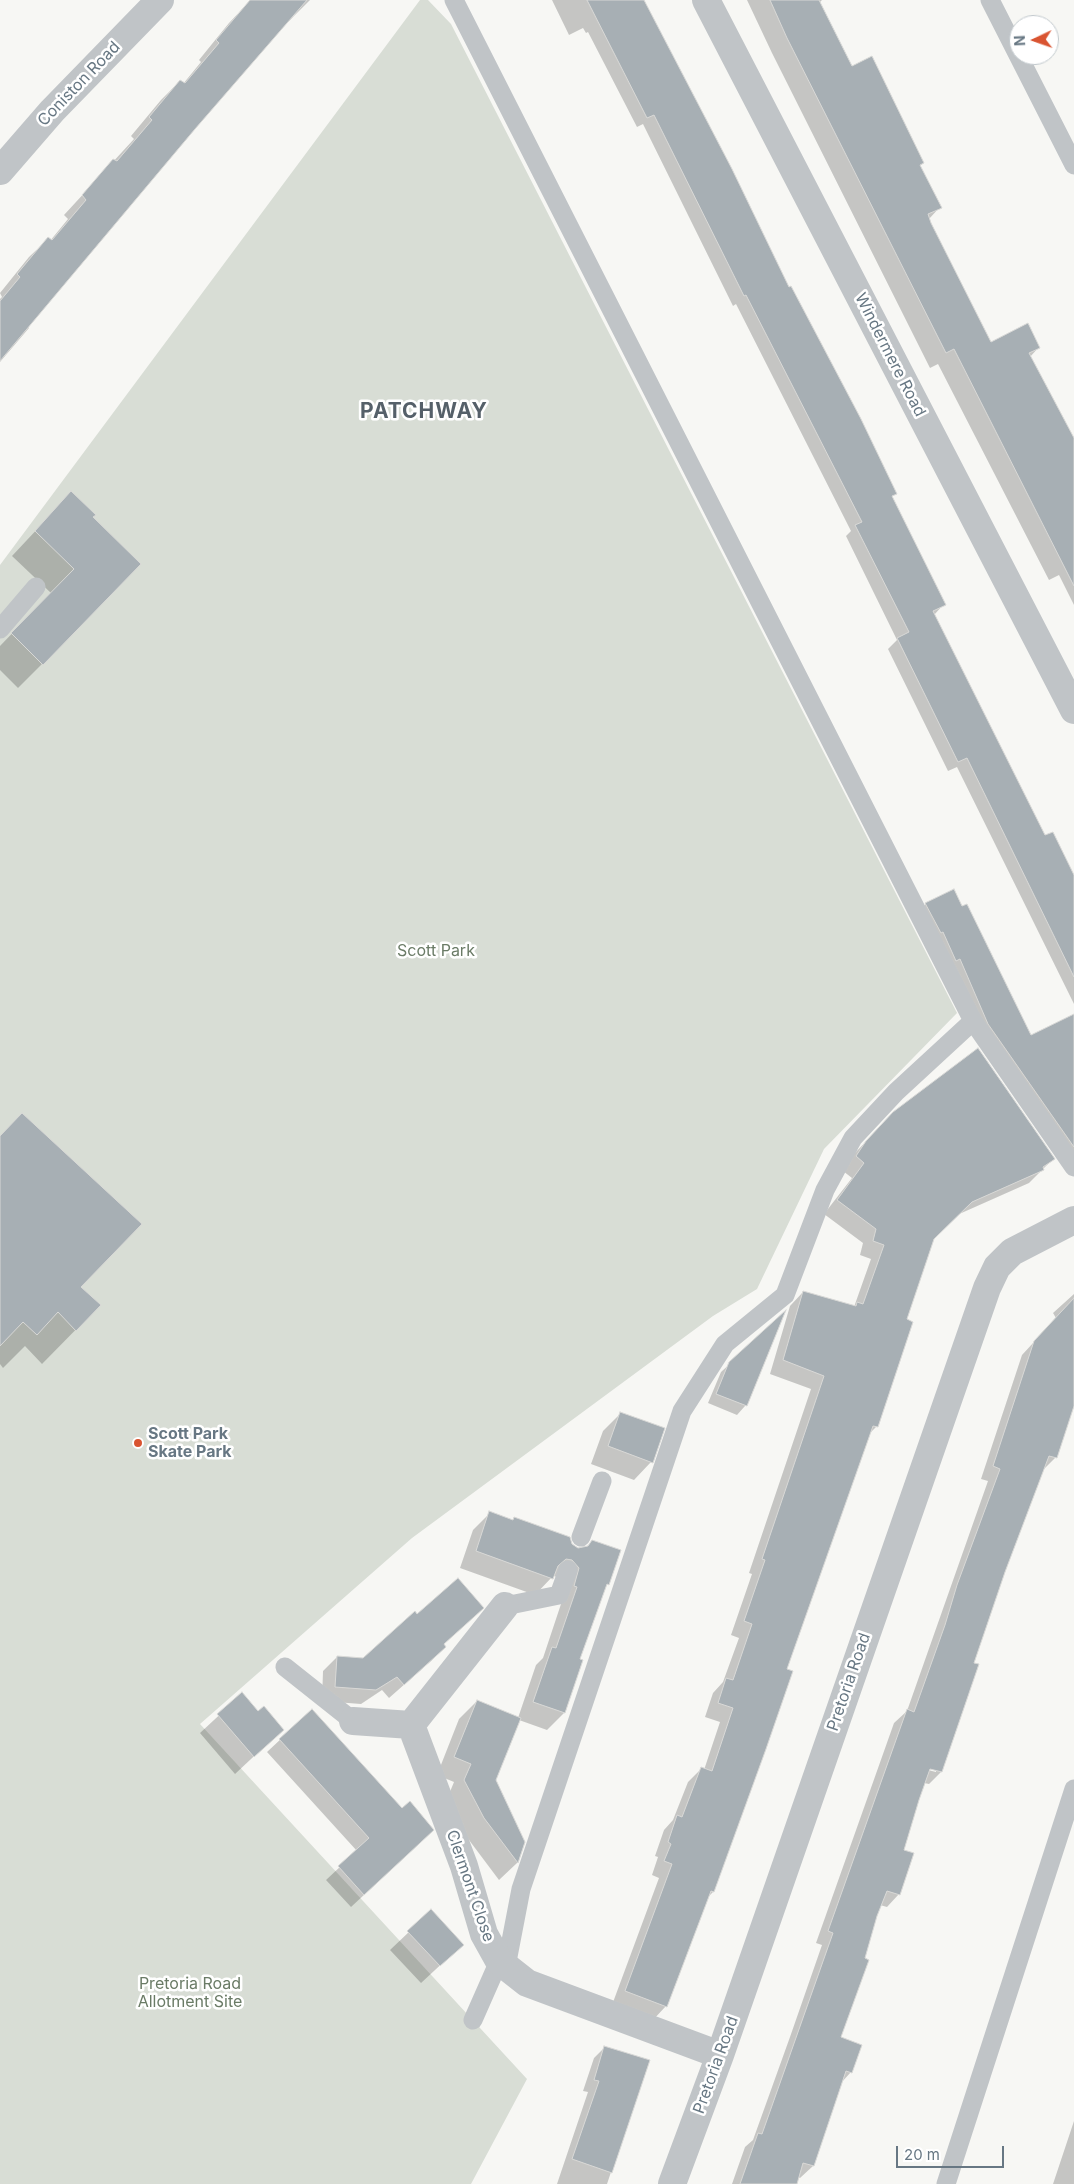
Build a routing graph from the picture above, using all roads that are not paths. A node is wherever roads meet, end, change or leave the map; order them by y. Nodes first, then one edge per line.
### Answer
1 (160, 0) edge
2 (454, 0) edge
3 (706, 0) edge
4 (990, 0) edge
5 (1074, 165) edge
6 (0, 170) edge
7 (36, 587) dead end
8 (0, 630) edge
9 (1074, 710) edge
10 (973, 1021) junction
11 (1074, 1167) edge
12 (1074, 1220) edge
13 (602, 1481) dead end
14 (581, 1537) dead end
15 (568, 1570) dead end
16 (505, 1606) joint
17 (285, 1667) dead end
18 (353, 1721) joint
19 (411, 1725) junction
20 (1074, 1789) edge
21 (502, 1964) junction
22 (472, 2020) dead end
23 (720, 2054) junction
24 (672, 2184) edge
25 (946, 2184) edge

1 - 6 street, Coniston Road
2 - 10 lane
3 - 9 street, Windermere Road
4 - 5 lane
7 - 8 lane
10 - 11 lane
10 - 21 lane
12 - 23 street, Pretoria Road
13 - 14 lane
15 - 16 lane
16 - 19 street
17 - 18 lane
18 - 19 street
19 - 21 street, Clermont Close
20 - 25 lane
21 - 22 lane
21 - 23 street, Clermont Close
23 - 24 street, Pretoria Road

